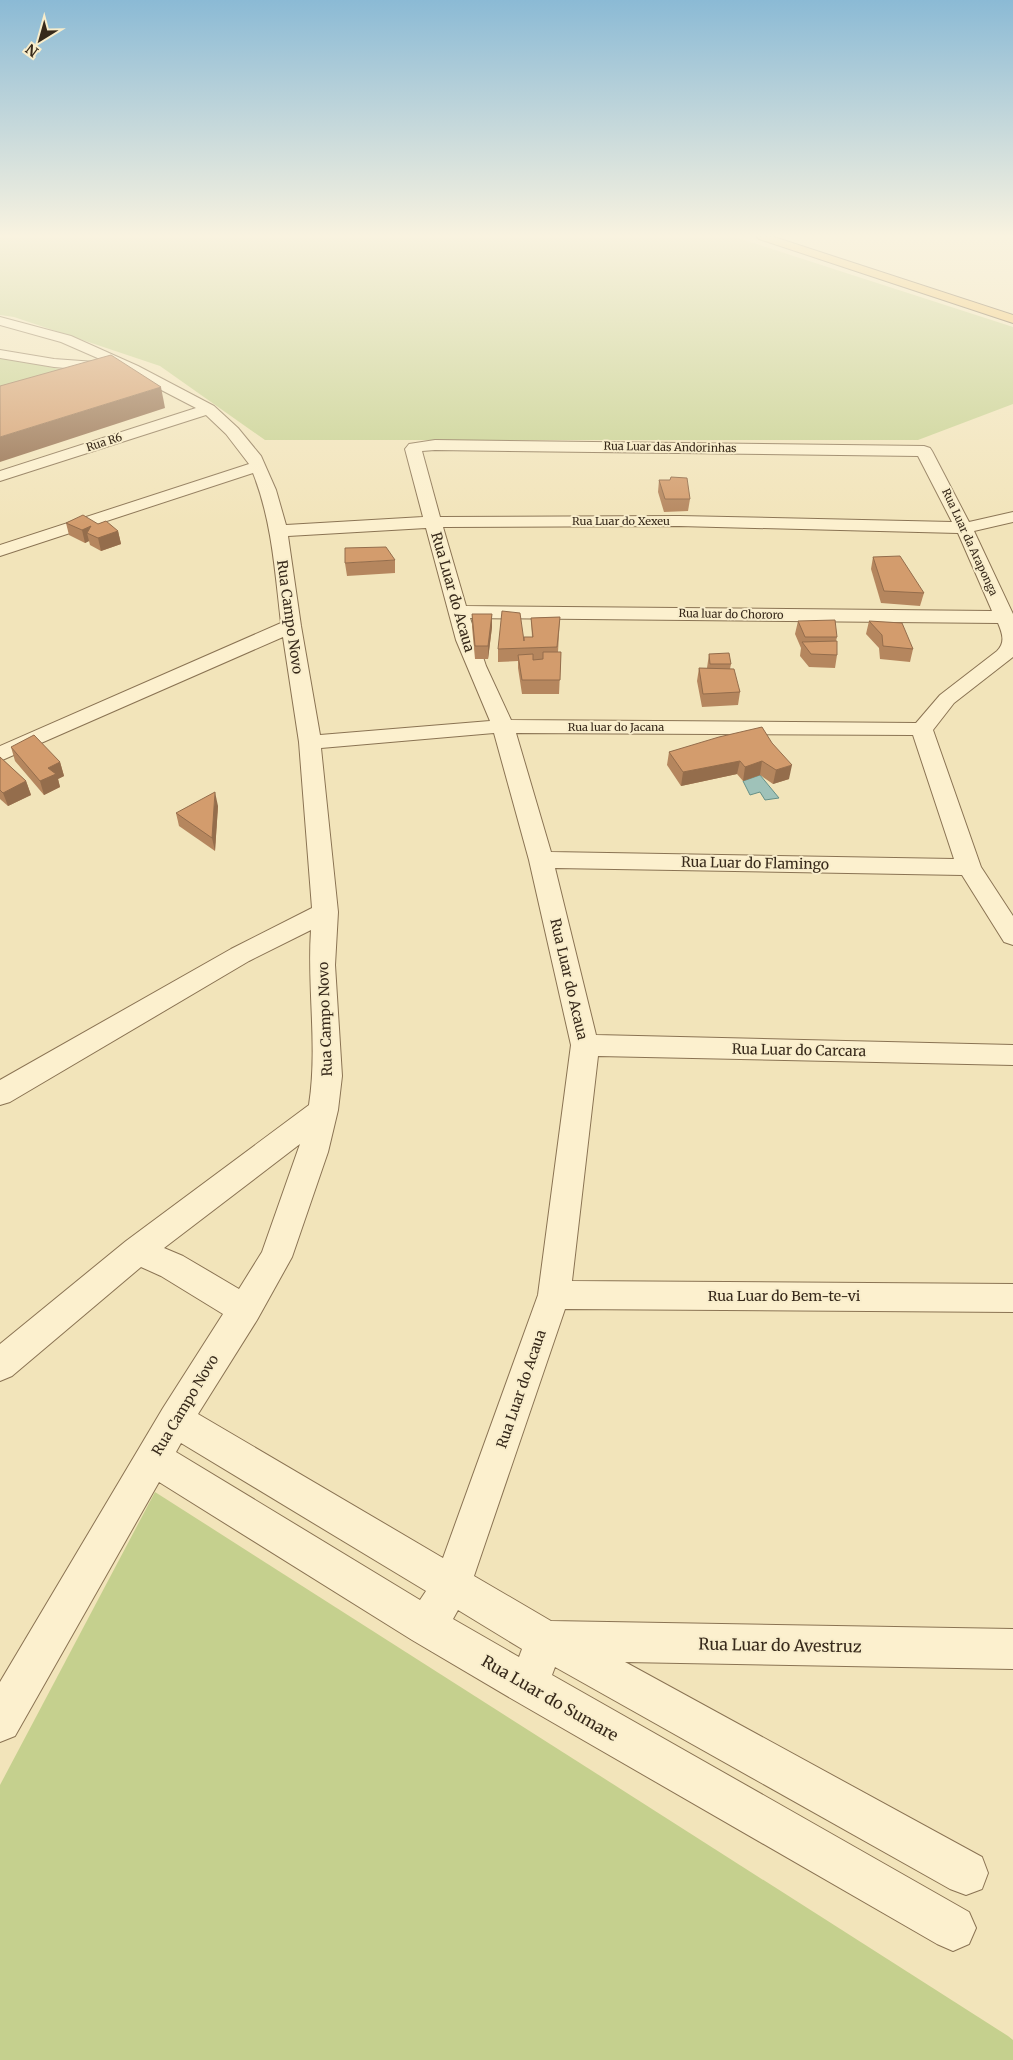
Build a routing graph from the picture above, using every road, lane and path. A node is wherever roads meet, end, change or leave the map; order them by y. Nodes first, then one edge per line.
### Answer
1 (44, 333) edge
2 (0, 354) edge
3 (134, 369) junction
4 (209, 409) junction
5 (415, 447) joint
6 (924, 451) joint
7 (258, 466) junction
8 (0, 476) edge
9 (1013, 517) edge
10 (433, 522) junction
11 (964, 528) junction
12 (278, 531) junction
13 (0, 551) edge
14 (458, 612) junction
15 (291, 626) junction
16 (1010, 630) edge
17 (503, 726) junction
18 (922, 729) junction
19 (310, 742) junction
20 (0, 754) edge
21 (542, 860) junction
22 (969, 867) junction
23 (325, 912) junction
24 (1013, 936) edge
25 (585, 1045) junction
26 (1013, 1055) edge
27 (0, 1094) edge
28 (323, 1110) junction
29 (137, 1251) junction
30 (554, 1295) junction
31 (1013, 1298) edge
32 (245, 1310) junction
33 (0, 1365) edge
34 (175, 1420) junction
35 (153, 1458) junction
36 (452, 1585) junction
37 (426, 1626) junction
38 (547, 1641) junction
39 (1013, 1649) edge
40 (526, 1685) junction
41 (0, 1721) edge
42 (966, 1873) dead end
43 (954, 1928) dead end

1 - 3 street, Rua Campo Novo
2 - 3 street
3 - 4 street, Rua Campo Novo
4 - 7 street, Rua Campo Novo
4 - 8 street, Rua R6
5 - 6 street, Rua Luar das Andorinhas
5 - 10 street, Rua Luar do Acaua
6 - 11 street, Rua Luar da Araponga
7 - 12 street, Rua Campo Novo
7 - 13 street
9 - 11 street, Rua Luar do Xexeu
10 - 11 street, Rua Luar do Xexeu
10 - 12 street, Rua Luar do Xexeu
10 - 14 street, Rua Luar do Acaua
11 - 16 street, Rua Luar da Araponga
12 - 15 street, Rua Campo Novo
14 - 16 street, Rua luar do Chororo
14 - 17 street, Rua Luar do Acaua
15 - 19 street, Rua Campo Novo
15 - 20 street
16 - 18 street
17 - 18 street, Rua luar do Jacana
17 - 19 street, Rua luar do Jacana
17 - 21 street, Rua Luar do Acaua
18 - 22 street
19 - 23 street, Rua Campo Novo
21 - 22 street, Rua Luar do Flamingo
21 - 25 street, Rua Luar do Acaua
22 - 24 street
23 - 27 street
23 - 28 street, Rua Campo Novo
25 - 26 street, Rua Luar do Carcara
25 - 30 street, Rua Luar do Acaua
28 - 29 street
28 - 32 street, Rua Campo Novo
29 - 32 street
29 - 33 street
30 - 31 street, Rua Luar do Bem-te-vi
30 - 36 street, Rua Luar do Acaua
32 - 34 street, Rua Campo Novo
34 - 35 street, Rua Campo Novo
34 - 36 street
35 - 37 street, Rua Luar do Sumare
35 - 41 street, Rua Campo Novo
36 - 37 street, Rua Luar do Acaua
36 - 38 street
37 - 40 street, Rua Luar do Sumare
38 - 39 street, Rua Luar do Avestruz
38 - 40 street
38 - 42 street
40 - 43 street, Rua Luar do Sumare

